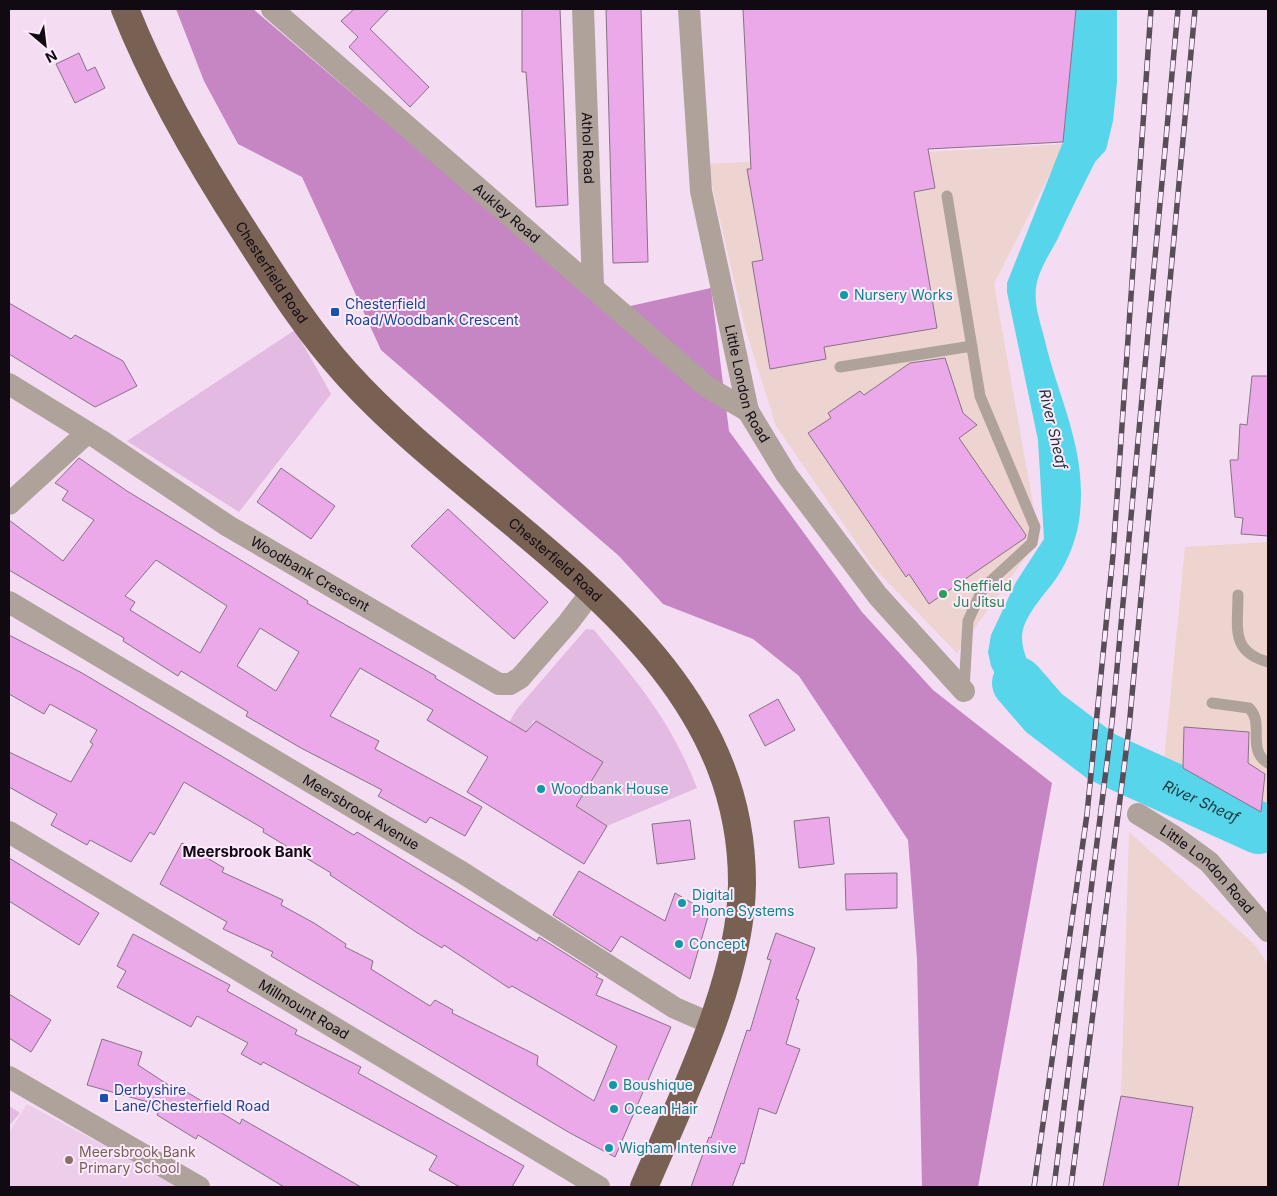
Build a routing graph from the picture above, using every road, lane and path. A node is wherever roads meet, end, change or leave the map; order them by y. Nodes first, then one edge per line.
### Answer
1 (125, 9) edge
2 (272, 9) edge
3 (583, 9) edge
4 (689, 9) edge
5 (947, 196) dead end
6 (593, 286) junction
7 (972, 346) junction
8 (840, 367) dead end
9 (9, 384) edge
10 (748, 411) junction
11 (87, 433) junction
12 (9, 504) edge
13 (593, 590) junction
14 (1238, 595) dead end
15 (9, 602) edge
16 (1268, 662) edge
17 (964, 691) joint
18 (1212, 703) dead end
19 (1268, 763) edge
20 (1138, 814) dead end
21 (9, 832) edge
22 (1268, 932) edge
23 (712, 1024) junction
24 (9, 1077) edge
25 (199, 1187) edge
26 (599, 1187) edge
27 (644, 1187) edge

1 - 13 highway, Chesterfield Road
2 - 6 street, Aukley Road
3 - 6 street, Athol Road
4 - 10 street, Little London Road
5 - 7 lane
6 - 10 street, Aukley Road
7 - 8 lane
7 - 17 lane
9 - 11 street, Woodbank Crescent
10 - 17 street, Little London Road
11 - 12 street
11 - 13 street, Woodbank Crescent
13 - 23 highway, Chesterfield Road
14 - 16 lane
15 - 23 street, Meersbrook Avenue
18 - 19 lane
20 - 22 street, Little London Road
21 - 26 street, Millmount Road
23 - 27 highway, Chesterfield Road
24 - 25 street

